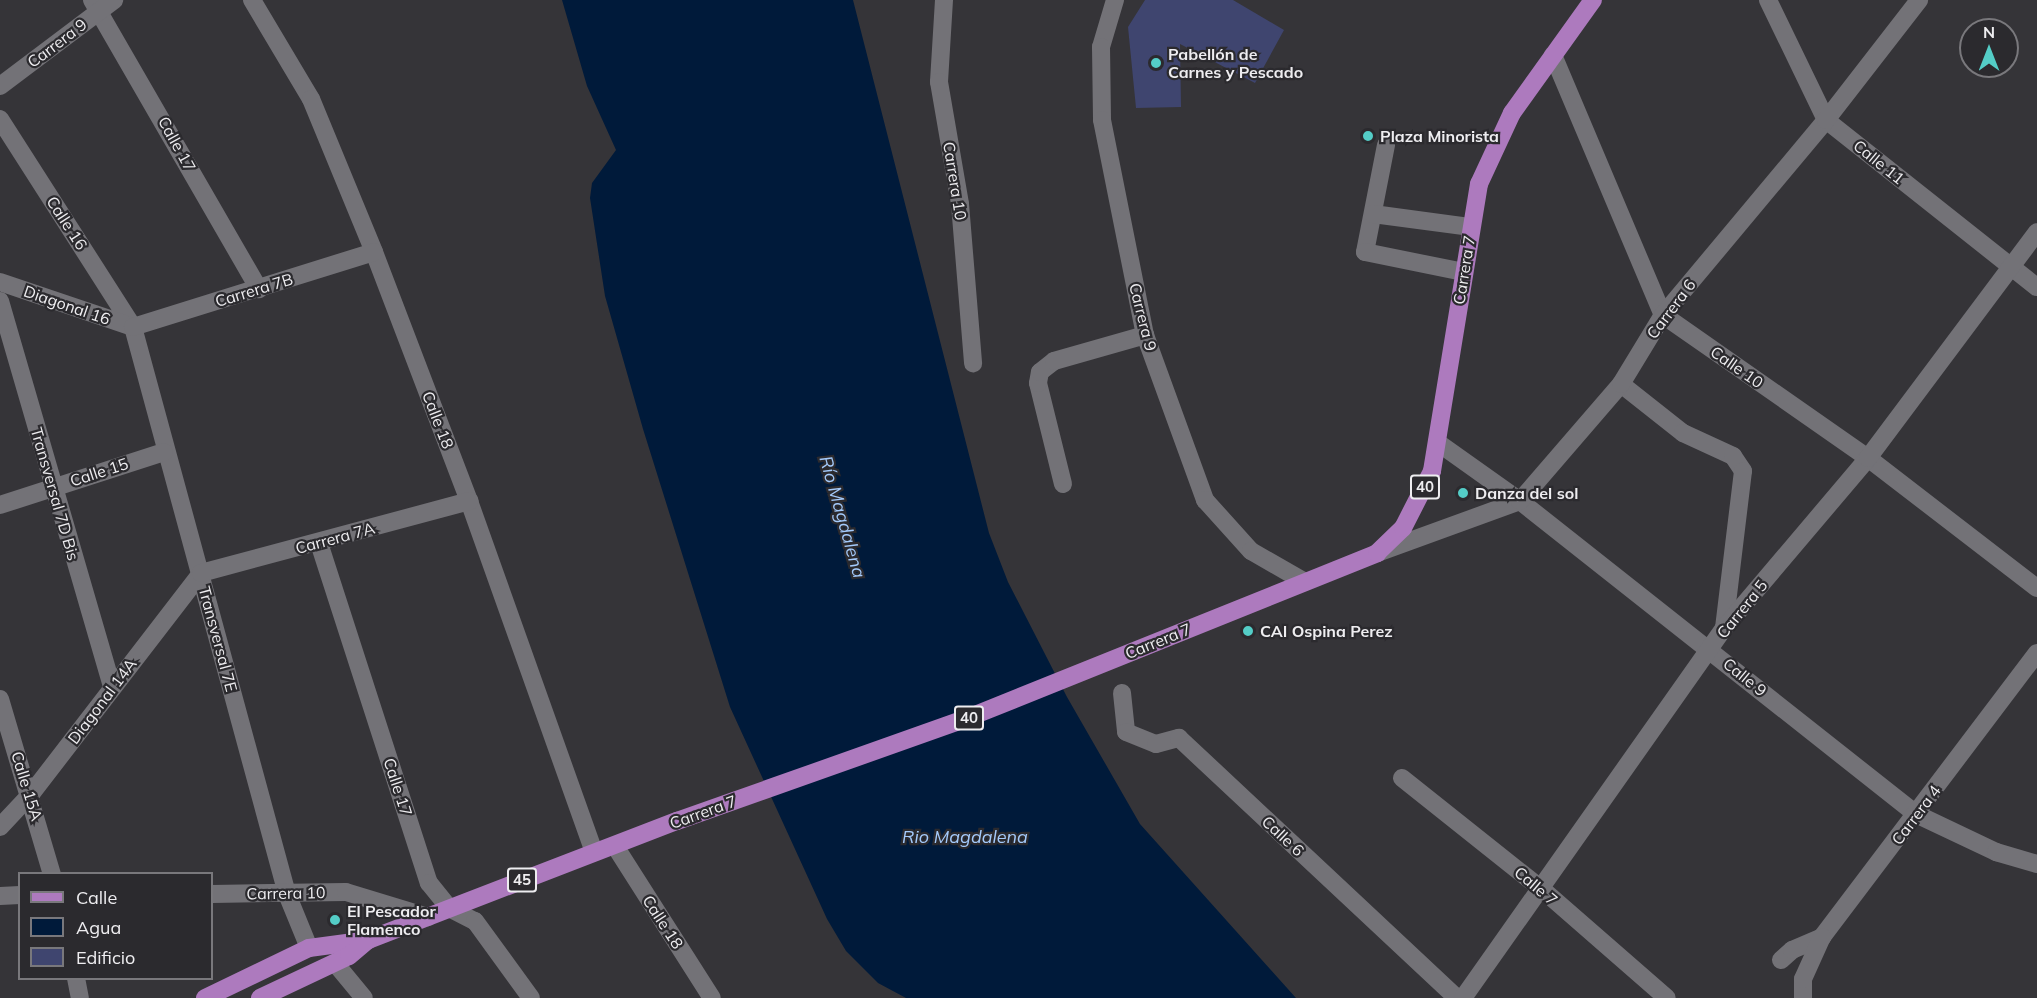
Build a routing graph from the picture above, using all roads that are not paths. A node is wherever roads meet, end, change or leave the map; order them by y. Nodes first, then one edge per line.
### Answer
1 (252, 0) edge
2 (944, 0) edge
3 (1115, 0) edge
4 (1593, 0) edge
5 (1768, 0) edge
6 (1919, 0) edge
7 (103, 3) edge
8 (1553, 56) junction
9 (0, 86) edge
10 (0, 119) edge
11 (1826, 120) junction
12 (1386, 145) dead end
13 (1373, 213) junction
14 (1471, 227) junction
15 (2037, 232) edge
16 (374, 252) junction
17 (2010, 266) junction
18 (1464, 272) junction
19 (0, 282) edge
20 (2037, 287) edge
21 (259, 289) junction
22 (0, 301) edge
23 (1663, 315) junction
24 (133, 327) junction
25 (1145, 335) junction
26 (973, 363) dead end
27 (1621, 384) junction
28 (1437, 442) junction
29 (164, 452) junction
30 (1868, 458) junction
31 (1063, 484) dead end
32 (53, 487) junction
33 (469, 501) junction
34 (1520, 501) junction
35 (0, 505) edge
36 (319, 543) junction
37 (1377, 553) junction
38 (201, 573) junction
39 (1305, 582) junction
40 (2037, 588) edge
41 (1725, 628) junction
42 (1710, 649) junction
43 (2037, 654) edge
44 (112, 687) junction
45 (1122, 693) dead end
46 (0, 699) edge
47 (1402, 778) dead end
48 (31, 794) junction
49 (1917, 814) junction
50 (677, 821) joint
51 (0, 827) edge
52 (615, 846) junction
53 (594, 852) junction
54 (2037, 864) edge
55 (52, 872) edge
56 (1543, 890) junction
57 (213, 894) edge
58 (286, 894) junction
59 (18, 895) edge
60 (0, 896) edge
61 (449, 908) junction
62 (428, 917) junction
63 (1822, 938) junction
64 (368, 940) junction
65 (309, 948) junction
66 (1781, 960) dead end
67 (335, 963) junction
68 (76, 980) edge
69 (80, 998) edge
70 (205, 998) edge
71 (260, 998) edge
72 (364, 998) edge
73 (531, 998) edge
74 (712, 998) edge
75 (1457, 998) edge
76 (1463, 998) edge
77 (1667, 998) edge
78 (1803, 998) edge

1 - 16 street, Calle 18
2 - 26 street, Carrera 10
3 - 25 street, Carrera 9
4 - 8 main road, Carrera 7 / 40
5 - 11 street, Calle 11
6 - 11 street, Carrera 6
7 - 9 street, Carrera 9
7 - 21 street, Calle 17
8 - 14 main road, Carrera 7 / 40
8 - 23 street
10 - 24 street, Calle 16
11 - 17 street, Calle 11
11 - 23 street, Carrera 6
12 - 13 street
13 - 14 street
13 - 18 street
14 - 18 main road, Carrera 7 / 40
15 - 17 street, Carrera 5
16 - 21 street, Carrera 7B
16 - 33 street, Calle 18
17 - 20 street, Calle 11
17 - 30 street, Carrera 5
18 - 28 main road, Carrera 7 / 40
19 - 24 street, Diagonal 16
21 - 24 street, Carrera 7B
22 - 32 street, Transversal 7D Bis
23 - 27 street, Carrera 6
23 - 30 street, Calle 10
24 - 29 street, Transversal 7E
25 - 31 street
25 - 39 street, Carrera 9
27 - 34 street, Carrera 6
27 - 41 street
28 - 34 street, Calle 9
28 - 37 main road, Carrera 7 / 40
29 - 32 street, Calle 15
29 - 38 street, Transversal 7E
30 - 40 street, Calle 10
30 - 41 street, Carrera 5
32 - 35 street, Calle 15
32 - 44 street, Transversal 7D Bis
33 - 36 street, Carrera 7A
33 - 53 street, Calle 18
34 - 37 street, Carrera 6
34 - 42 street, Calle 9
36 - 38 street, Carrera 7A
36 - 61 street, Calle 17
37 - 39 main road, Carrera 7 / 40
38 - 44 street, Diagonal 14A
38 - 58 street, Transversal 7E
39 - 50 main road, Carrera 7 / 40
41 - 42 street, Carrera 5
42 - 49 street, Calle 9
42 - 56 street, Carrera 5
43 - 49 street, Carrera 4
44 - 48 street, Diagonal 14A
45 - 75 street, Calle 6
46 - 48 street, Calle 15A
47 - 56 street, Calle 7
48 - 51 street, Diagonal 14A
48 - 55 street, Calle 15A
49 - 54 street, Calle 9
49 - 63 street, Carrera 4
50 - 52 main road, Carrera 7 / 45
52 - 53 main road, Carrera 7 / 45
52 - 74 street, Calle 18
53 - 61 main road, Carrera 7 / 45
56 - 76 street, Carrera 5
56 - 77 street, Calle 7
57 - 58 street, Carrera 10
58 - 62 street, Carrera 10
58 - 65 street, Transversal 7E
59 - 60 street
61 - 62 main road, Carrera 7 / 45
61 - 73 street, Calle 17
62 - 64 main road, Carrera 7 / 45
63 - 66 street
63 - 78 street, Carrera 4
64 - 65 main road, Carrera 7 / 45
64 - 67 main road, Carrera 7 / 45
65 - 70 main road, Carrera 7 / 45
67 - 71 main road, Carrera 7 / 45
67 - 72 street
68 - 69 street

